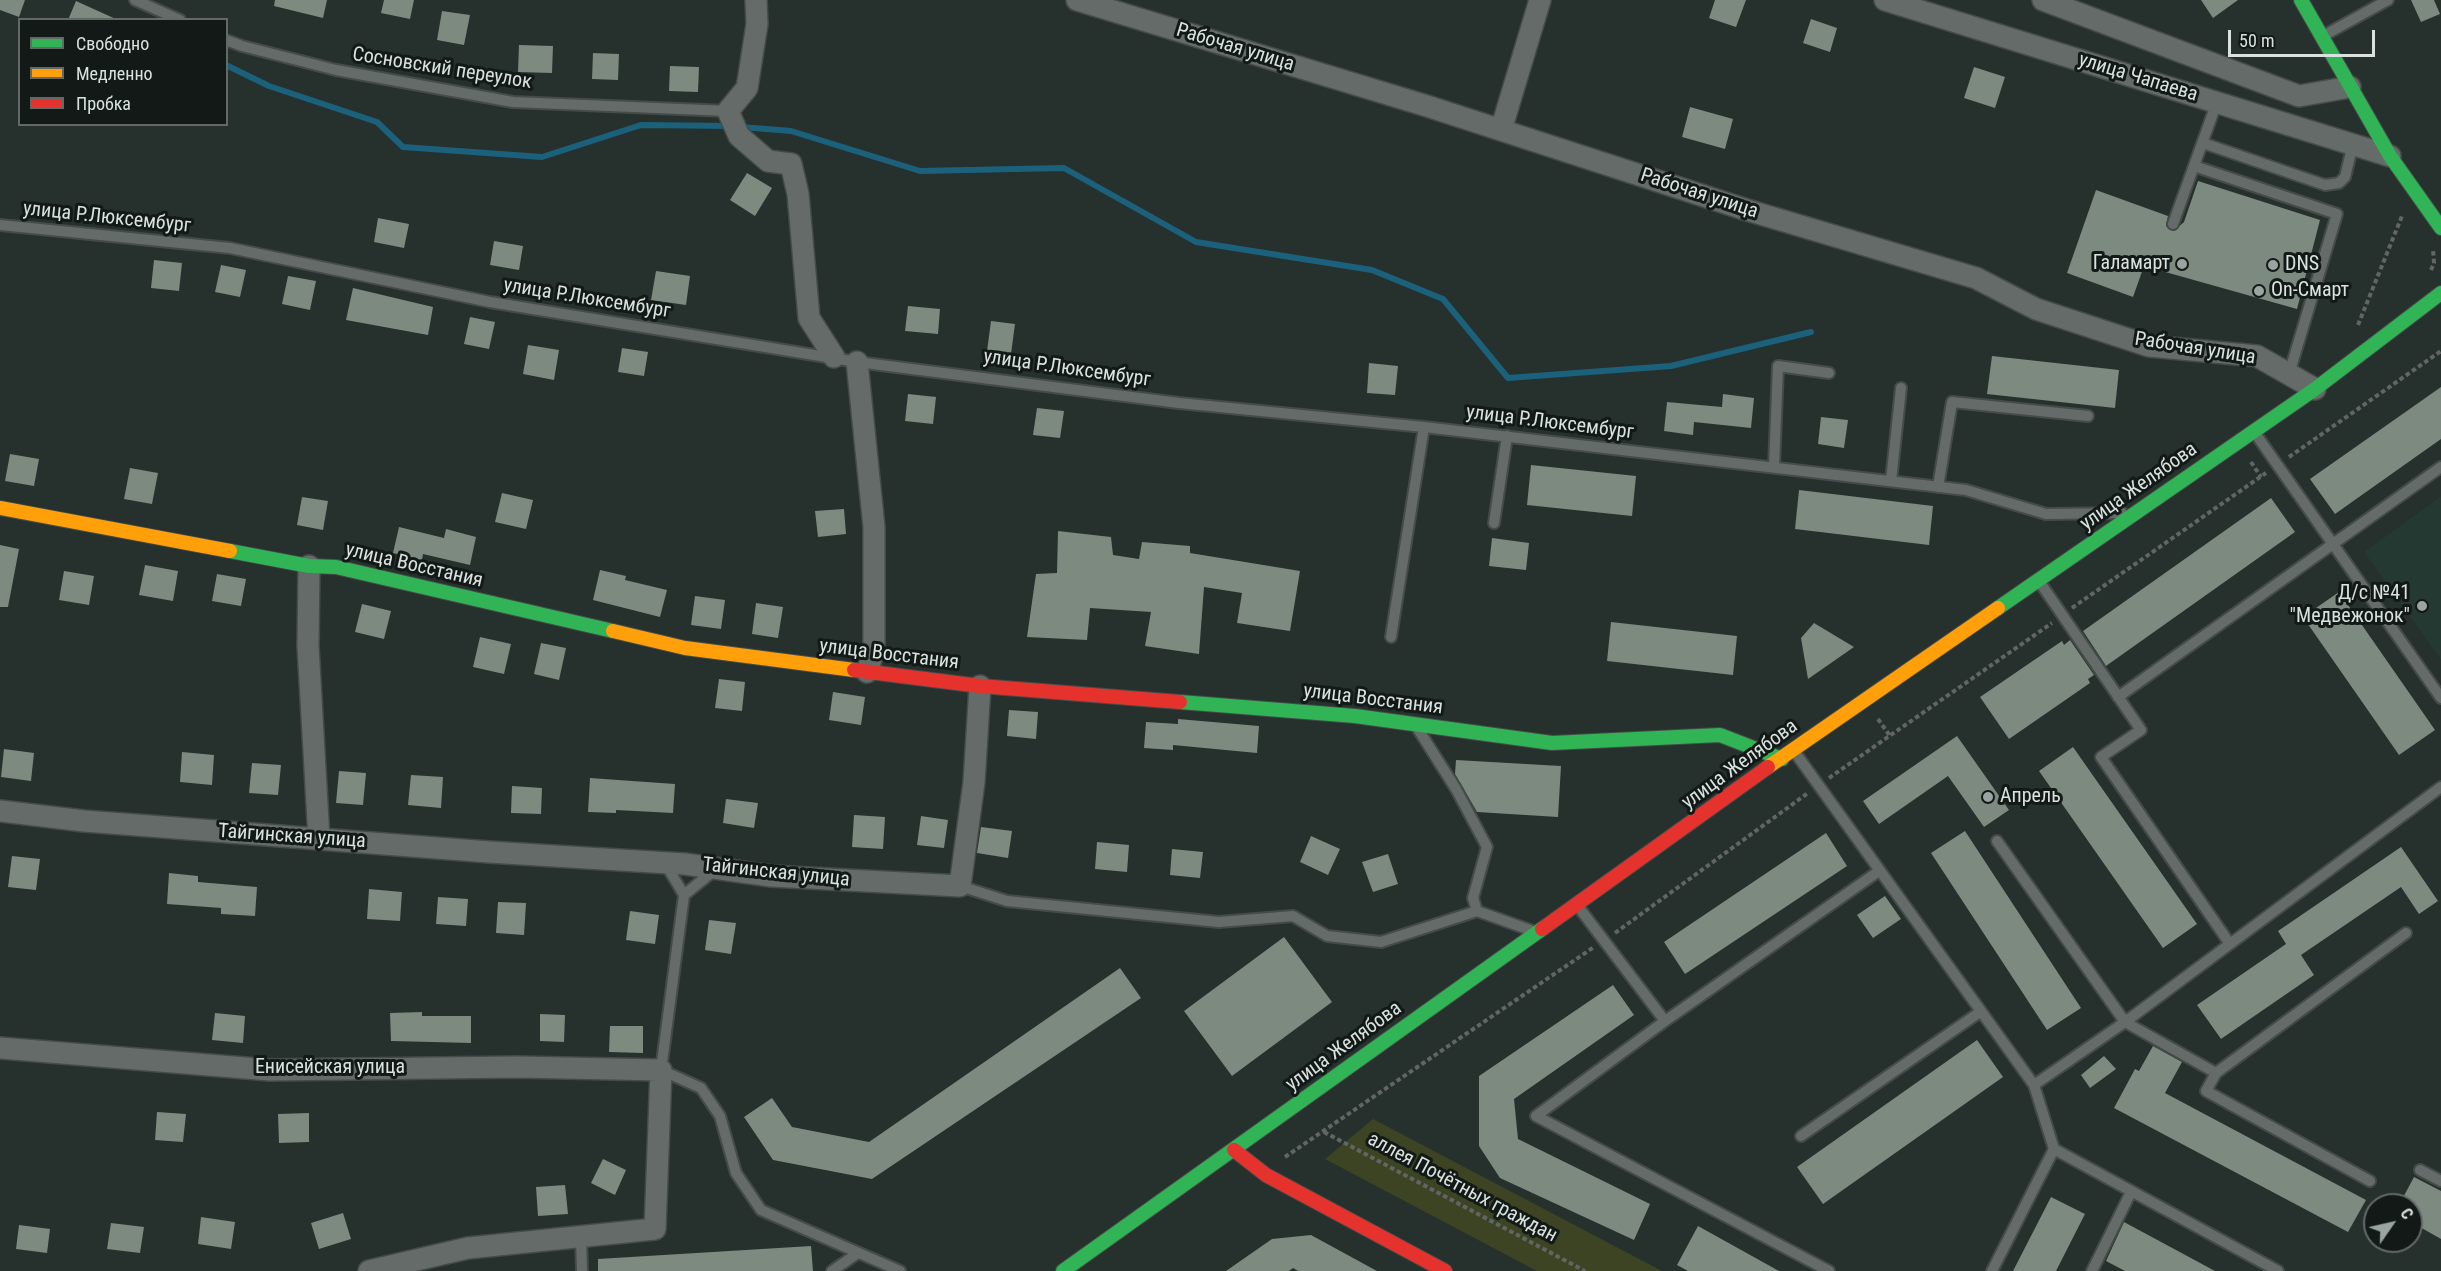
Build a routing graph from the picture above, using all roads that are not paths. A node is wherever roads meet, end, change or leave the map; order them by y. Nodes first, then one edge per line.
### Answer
1 (135, 0) edge
2 (756, 0) edge
3 (1077, 0) edge
4 (1540, 0) edge
5 (1885, 0) edge
6 (2043, 0) edge
7 (2301, 0) edge
8 (2388, 0) edge
9 (176, 18) edge
10 (2322, 37) junction
11 (228, 41) edge
12 (2350, 87) junction
13 (2217, 102) junction
14 (729, 111) junction
15 (1501, 130) junction
16 (2203, 142) junction
17 (2353, 144) junction
18 (2390, 156) junction
19 (2194, 166) junction
20 (2173, 224) dead end
21 (0, 225) edge
22 (2441, 228) edge
23 (2441, 293) edge
24 (834, 357) junction
25 (856, 362) junction
26 (1830, 373) dead end
27 (2289, 374) junction
28 (1901, 388) dead end
29 (2315, 389) junction
30 (2088, 416) dead end
31 (1424, 427) junction
32 (2254, 431) junction
33 (1507, 436) junction
34 (1774, 467) junction
35 (2441, 467) edge
36 (1891, 481) junction
37 (1938, 487) junction
38 (0, 508) edge
39 (2133, 513) junction
40 (1494, 523) dead end
41 (2332, 546) junction
42 (309, 566) junction
43 (2038, 580) junction
44 (1391, 637) dead end
45 (867, 672) junction
46 (980, 686) junction
47 (2118, 697) junction
48 (2441, 698) edge
49 (1414, 724) junction
50 (1793, 750) junction
51 (1782, 759) junction
52 (2441, 787) edge
53 (0, 811) edge
54 (319, 839) junction
55 (1997, 841) dead end
56 (665, 863) junction
57 (717, 868) junction
58 (1879, 871) junction
59 (960, 886) junction
60 (684, 895) junction
61 (1577, 905) junction
62 (1477, 911) junction
63 (1536, 932) junction
64 (2406, 933) dead end
65 (2230, 944) junction
66 (1980, 1012) junction
67 (1665, 1021) junction
68 (2125, 1022) junction
69 (0, 1048) edge
70 (661, 1070) junction
71 (2216, 1073) junction
72 (2034, 1085) junction
73 (1802, 1136) dead end
74 (2054, 1149) junction
75 (1234, 1150) junction
76 (2420, 1170) dead end
77 (2441, 1181) edge
78 (2370, 1182) dead end
79 (2131, 1192) junction
80 (581, 1238) junction
81 (858, 1253) junction
82 (369, 1271) edge
83 (582, 1271) edge
84 (832, 1271) edge
85 (900, 1271) edge
86 (1063, 1271) edge
87 (1445, 1271) edge
88 (1829, 1271) edge
89 (1992, 1271) edge
90 (2092, 1271) edge
91 (2278, 1271) edge

1 - 9 lane
2 - 14 street
3 - 15 street, Рабочая улица
4 - 15 street
5 - 13 street, улица Чапаева
6 - 12 street, улица Чапаева
7 - 10 street
8 - 10 lane
10 - 12 street
11 - 14 lane, Сосновский переулок
12 - 18 street
13 - 16 lane
13 - 17 street, улица Чапаева
14 - 24 street
15 - 27 street, Рабочая улица
16 - 17 lane
16 - 19 lane
17 - 18 street, улица Чапаева
18 - 22 street
19 - 20 lane
19 - 27 lane
21 - 24 lane, улица Р.Люксембург
23 - 29 street, улица Желябова
24 - 25 lane, улица Р.Люксембург
25 - 31 lane, улица Р.Люксембург
25 - 45 street
26 - 34 lane
27 - 29 street, Рабочая улица
28 - 36 lane
29 - 32 street, улица Желябова
30 - 37 lane
31 - 33 lane, улица Р.Люксембург
31 - 44 lane
32 - 39 street, улица Желябова
32 - 41 lane
33 - 34 lane, улица Р.Люксембург
33 - 40 lane
34 - 36 lane, улица Р.Люксембург
35 - 41 lane
36 - 37 lane, улица Р.Люксембург
37 - 39 lane, улица Р.Люксембург
38 - 42 street, улица Восстания
39 - 43 street, улица Желябова
41 - 47 lane
41 - 48 lane
42 - 45 street, улица Восстания
42 - 54 street
43 - 47 lane
43 - 50 street, улица Желябова
45 - 46 street, улица Восстания
46 - 49 street, улица Восстания
46 - 59 street
47 - 65 lane
49 - 51 street, улица Восстания
49 - 62 lane
50 - 51 street, улица Желябова
50 - 58 lane
51 - 61 street, улица Желябова
52 - 65 lane
53 - 54 street, Тайгинская улица
54 - 56 street, Тайгинская улица
55 - 68 lane
56 - 57 street, Тайгинская улица
56 - 60 lane
57 - 59 street, Тайгинская улица
57 - 60 lane
58 - 66 lane
58 - 67 lane
59 - 62 lane, Тайгинская улица
60 - 70 lane
61 - 63 street, улица Желябова
61 - 67 lane
62 - 63 lane
63 - 75 street, улица Желябова
64 - 71 lane
65 - 68 lane
66 - 72 lane
66 - 73 lane
67 - 88 lane
68 - 71 lane
68 - 72 lane
69 - 70 street, Енисейская улица
70 - 80 street
70 - 81 lane
71 - 78 lane
72 - 74 lane
74 - 79 lane
74 - 89 lane
75 - 86 street, улица Желябова
75 - 87 street
76 - 77 lane
79 - 90 lane
79 - 91 lane
80 - 82 street
80 - 83 lane
81 - 84 lane
81 - 85 lane

